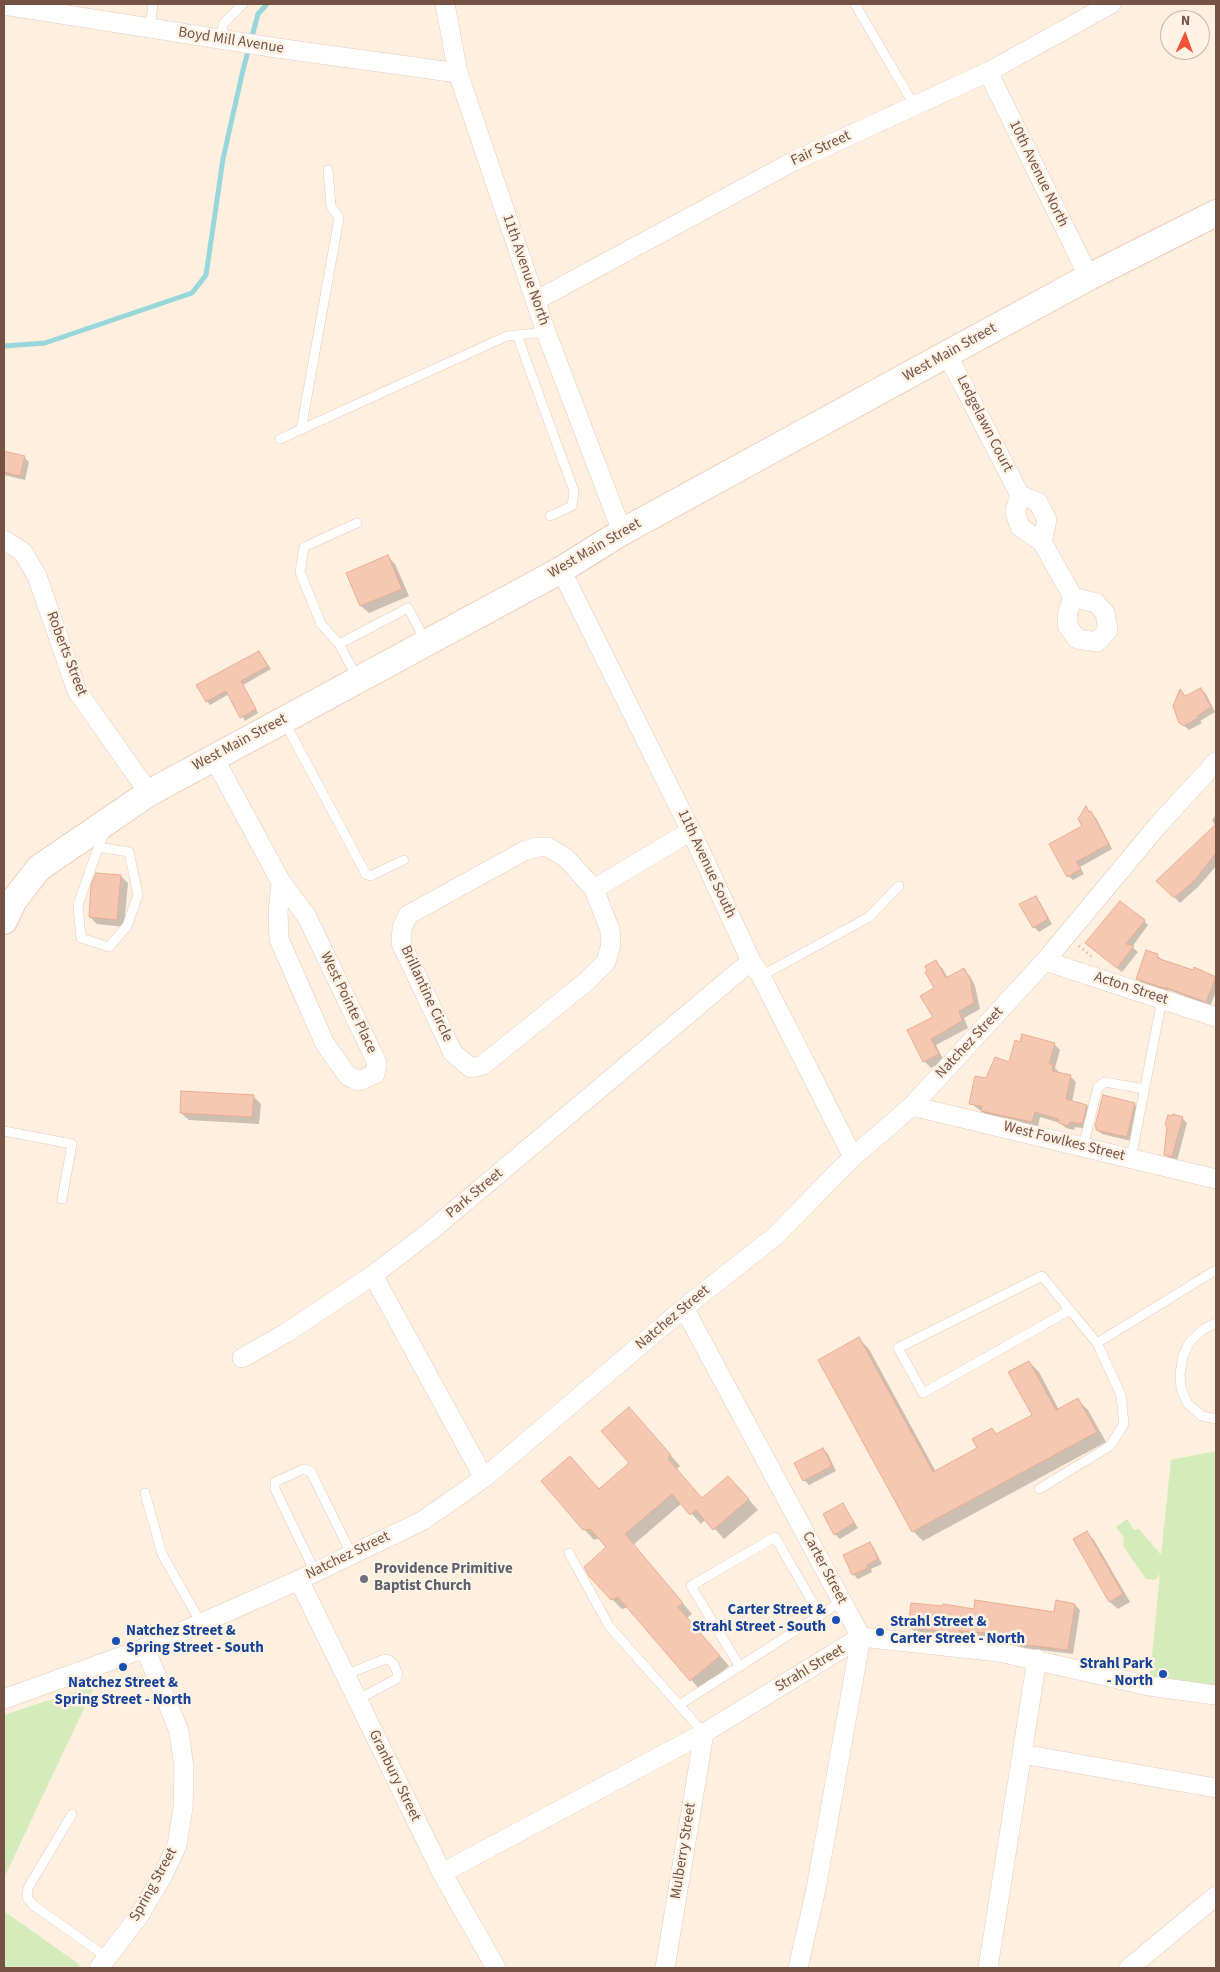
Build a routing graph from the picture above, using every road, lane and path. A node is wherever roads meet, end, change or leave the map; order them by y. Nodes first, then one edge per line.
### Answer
1 (154, 4) edge
2 (243, 4) edge
3 (855, 4) edge
4 (1111, 4) edge
5 (4, 5) edge
6 (450, 6) edge
7 (150, 28) junction
8 (225, 40) junction
9 (988, 72) junction
10 (458, 73) junction
11 (914, 105) junction
12 (328, 170) dead end
13 (1216, 213) edge
14 (1089, 277) junction
15 (536, 301) junction
16 (546, 332) junction
17 (517, 335) junction
18 (948, 354) junction
19 (301, 430) junction
20 (280, 439) dead end
21 (1020, 494) junction
22 (550, 516) dead end
23 (357, 524) dead end
24 (622, 532) junction
25 (4, 540) edge
26 (1042, 542) junction
27 (561, 570) junction
28 (1073, 597) dead end
29 (426, 643) junction
30 (339, 644) junction
31 (358, 680) junction
32 (284, 720) junction
33 (214, 758) junction
34 (1216, 762) edge
35 (149, 793) junction
36 (108, 821) junction
37 (691, 831) junction
38 (98, 847) junction
39 (404, 860) dead end
40 (39, 868) junction
41 (282, 882) junction
42 (899, 886) dead end
43 (594, 890) junction
44 (4, 893) edge
45 (4, 921) edge
46 (1078, 945) dead end
47 (1045, 960) junction
48 (751, 961) junction
49 (1097, 962) dead end
50 (761, 976) junction
51 (1162, 999) junction
52 (1216, 1017) edge
53 (1144, 1089) junction
54 (912, 1106) junction
55 (4, 1131) edge
56 (1083, 1147) junction
57 (853, 1157) junction
58 (1131, 1159) junction
59 (1216, 1179) edge
60 (62, 1199) dead end
61 (1216, 1270) edge
62 (373, 1275) junction
63 (684, 1308) junction
64 (1070, 1310) junction
65 (1216, 1323) edge
66 (1097, 1343) junction
67 (242, 1358) dead end
68 (1216, 1419) edge
69 (484, 1478) junction
70 (1039, 1489) dead end
71 (145, 1493) dead end
72 (569, 1553) dead end
73 (352, 1554) junction
74 (307, 1576) junction
75 (842, 1601) junction
76 (820, 1615) junction
77 (201, 1623) junction
78 (861, 1637) junction
79 (145, 1648) junction
80 (1037, 1659) junction
81 (740, 1667) junction
82 (345, 1675) junction
83 (1216, 1695) edge
84 (4, 1699) edge
85 (357, 1700) junction
86 (679, 1705) junction
87 (704, 1733) junction
88 (1022, 1754) junction
89 (1216, 1788) edge
90 (72, 1814) dead end
91 (442, 1874) junction
92 (1216, 1896) edge
93 (104, 1963) edge
94 (496, 1968) edge
95 (664, 1968) edge
96 (798, 1968) edge
97 (988, 1968) edge
98 (1129, 1968) edge

1 - 7 lane
2 - 8 lane
3 - 11 lane
4 - 9 street, Fair Street
5 - 7 street, Boyd Mill Avenue
6 - 10 street, 11th Avenue North
7 - 8 street, Boyd Mill Avenue
8 - 10 street, Boyd Mill Avenue
9 - 11 street, Fair Street
9 - 14 street, 10th Avenue North
10 - 15 street, 11th Avenue North
11 - 15 street, Fair Street
12 - 19 lane
13 - 14 main road, West Main Street
14 - 18 main road, West Main Street
15 - 16 street, 11th Avenue North
16 - 17 lane
16 - 24 street, 11th Avenue North
17 - 19 lane
17 - 22 lane
18 - 21 street, Ledgelawn Court
18 - 24 main road, West Main Street
19 - 20 lane
21 - 26 street
21 - 26 street
23 - 30 lane
24 - 27 main road, West Main Street
25 - 35 street, Roberts Street
26 - 28 street
27 - 29 main road, West Main Street
27 - 37 street, 11th Avenue South
29 - 30 lane
29 - 31 main road, West Main Street
30 - 31 lane
31 - 32 main road, West Main Street
32 - 33 main road, West Main Street
32 - 39 lane
33 - 35 main road, West Main Street
33 - 41 street, West Pointe Place
34 - 47 street, Natchez Street
35 - 36 main road, West Main Street
36 - 38 lane
36 - 40 main road, West Main Street
37 - 43 street
37 - 48 street, 11th Avenue South
38 - 38 lane
40 - 44 main road
40 - 45 main road, West Main Street
41 - 41 street, West Pointe Place
42 - 50 lane
43 - 43 street, Brillantine Circle
46 - 49 path
47 - 51 street, Acton Street
47 - 54 street, Natchez Street
48 - 50 street, 11th Avenue South
48 - 62 street, Park Street
50 - 57 street, 11th Avenue South
51 - 52 street, Acton Street
51 - 53 lane
53 - 56 lane
53 - 58 lane
54 - 56 street, West Fowlkes Street
54 - 57 street, Natchez Street
55 - 60 lane
56 - 58 street, West Fowlkes Street
57 - 63 street, Natchez Street
58 - 59 street, West Fowlkes Street
61 - 66 lane
62 - 67 street, Park Street
62 - 69 street
63 - 69 street, Natchez Street
63 - 75 street, Carter Street
64 - 64 lane
64 - 66 lane
65 - 68 lane
66 - 70 lane
69 - 73 street, Natchez Street
71 - 77 lane
72 - 86 lane
73 - 74 street, Natchez Street
73 - 74 lane
74 - 77 street, Natchez Street
74 - 82 street, Granbury Street
75 - 76 lane
75 - 78 street, Carter Street
76 - 81 lane
76 - 81 lane
77 - 79 street, Natchez Street
78 - 80 street, Strahl Street
78 - 87 street, Strahl Street
78 - 96 street
79 - 84 street, Natchez Street
79 - 93 street, Spring Street
80 - 83 street, Strahl Street
80 - 88 street
81 - 86 lane
82 - 85 street, Granbury Street
82 - 85 lane
85 - 91 street, Granbury Street
86 - 87 lane
87 - 91 street, Strahl Street
87 - 95 street, Mulberry Street
88 - 89 street
88 - 97 street
90 - 93 lane
91 - 94 street, Granbury Street
92 - 98 street

